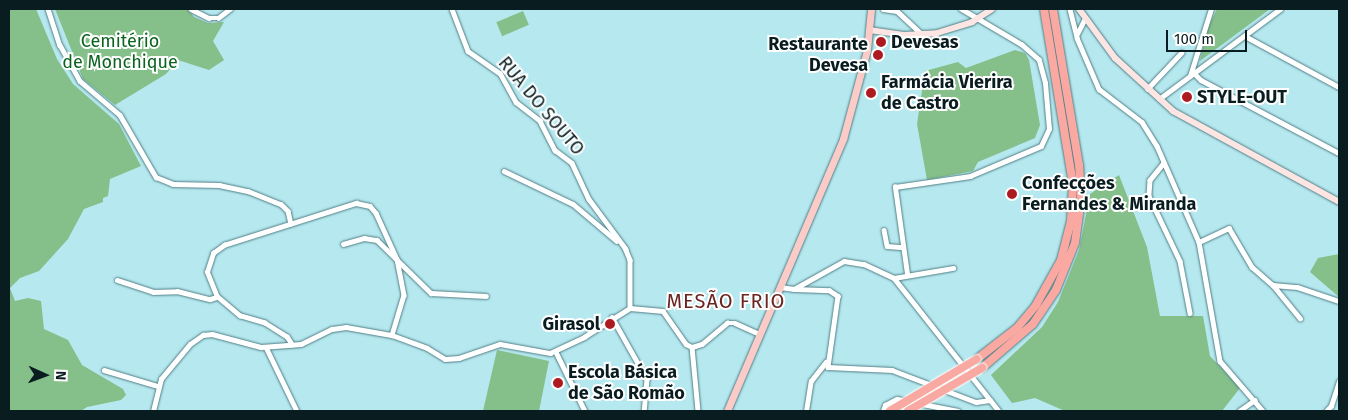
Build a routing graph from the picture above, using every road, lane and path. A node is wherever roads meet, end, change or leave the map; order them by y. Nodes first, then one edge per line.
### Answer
1 (48, 9) edge
2 (191, 9) edge
3 (230, 9) edge
4 (452, 9) edge
5 (883, 9) edge
6 (961, 9) edge
7 (969, 9) edge
8 (992, 9) edge
9 (1044, 9) edge
10 (1053, 9) edge
11 (1070, 9) edge
12 (1211, 9) edge
13 (1280, 9) edge
14 (870, 10) edge
15 (1083, 13) edge
16 (977, 19) junction
17 (1073, 22) junction
18 (869, 30) junction
19 (923, 35) junction
20 (1245, 36) junction
21 (1077, 38) junction
22 (1181, 53) dead end
23 (1194, 73) junction
24 (1190, 77) junction
25 (1339, 87) edge
26 (1147, 89) junction
27 (1159, 99) junction
28 (1339, 153) edge
29 (1164, 163) junction
30 (504, 171) dead end
31 (1339, 202) edge
32 (292, 224) junction
33 (884, 230) dead end
34 (1199, 242) junction
35 (343, 244) dead end
36 (904, 247) junction
37 (626, 249) junction
38 (397, 258) junction
39 (953, 268) dead end
40 (907, 274) junction
41 (894, 278) junction
42 (117, 280) dead end
43 (1273, 285) junction
44 (780, 287) junction
45 (794, 288) junction
46 (486, 296) dead end
47 (217, 297) junction
48 (1339, 300) edge
49 (630, 308) junction
50 (1190, 313) dead end
51 (612, 316) junction
52 (1300, 318) dead end
53 (760, 334) junction
54 (392, 335) junction
55 (292, 345) junction
56 (266, 347) junction
57 (692, 347) junction
58 (556, 352) junction
59 (826, 362) junction
60 (104, 370) dead end
61 (1339, 381) edge
62 (158, 386) junction
63 (990, 400) junction
64 (1256, 400) junction
65 (153, 411) edge
66 (297, 411) edge
67 (584, 411) edge
68 (644, 411) edge
69 (698, 411) edge
70 (727, 411) edge
71 (806, 411) edge
72 (882, 411) edge
73 (890, 411) edge
74 (908, 411) edge
75 (958, 411) edge
76 (999, 411) edge
77 (1239, 411) edge
78 (1263, 411) edge
79 (1326, 411) edge

1 - 32 street
2 - 3 street
4 - 37 street, RUA DO SOUTO
5 - 19 street
6 - 16 street
7 - 16 street
8 - 16 main road
9 - 73 highway, bridge
10 - 74 highway, bridge
11 - 17 street
12 - 24 street
13 - 20 street
14 - 18 main road
15 - 17 street
15 - 21 street
15 - 26 main road
16 - 19 main road
16 - 36 street
17 - 21 street
18 - 19 main road
18 - 44 main road
20 - 23 street
20 - 25 street
21 - 29 street
22 - 26 street
23 - 24 street
23 - 28 street
24 - 27 street
26 - 27 main road
27 - 31 main road
29 - 34 street
29 - 50 street
30 - 37 street
32 - 38 street
32 - 47 street
33 - 36 street
34 - 43 street
34 - 64 street
35 - 38 street
36 - 40 street
37 - 49 street
38 - 46 street
38 - 54 street
39 - 40 street
40 - 41 street
41 - 45 street
41 - 63 street
42 - 47 street
43 - 48 street
43 - 52 street
44 - 45 street
44 - 53 main road
45 - 59 street
47 - 55 street
49 - 51 street
49 - 57 street
51 - 58 street
51 - 68 street
53 - 57 street
53 - 70 main road
54 - 55 street
54 - 58 street
55 - 56 street
56 - 62 street
56 - 66 street
57 - 69 street
58 - 67 street
59 - 63 street
59 - 71 street
60 - 62 street
61 - 79 street
62 - 65 street
63 - 76 street
64 - 77 street
64 - 78 street
72 - 75 street

